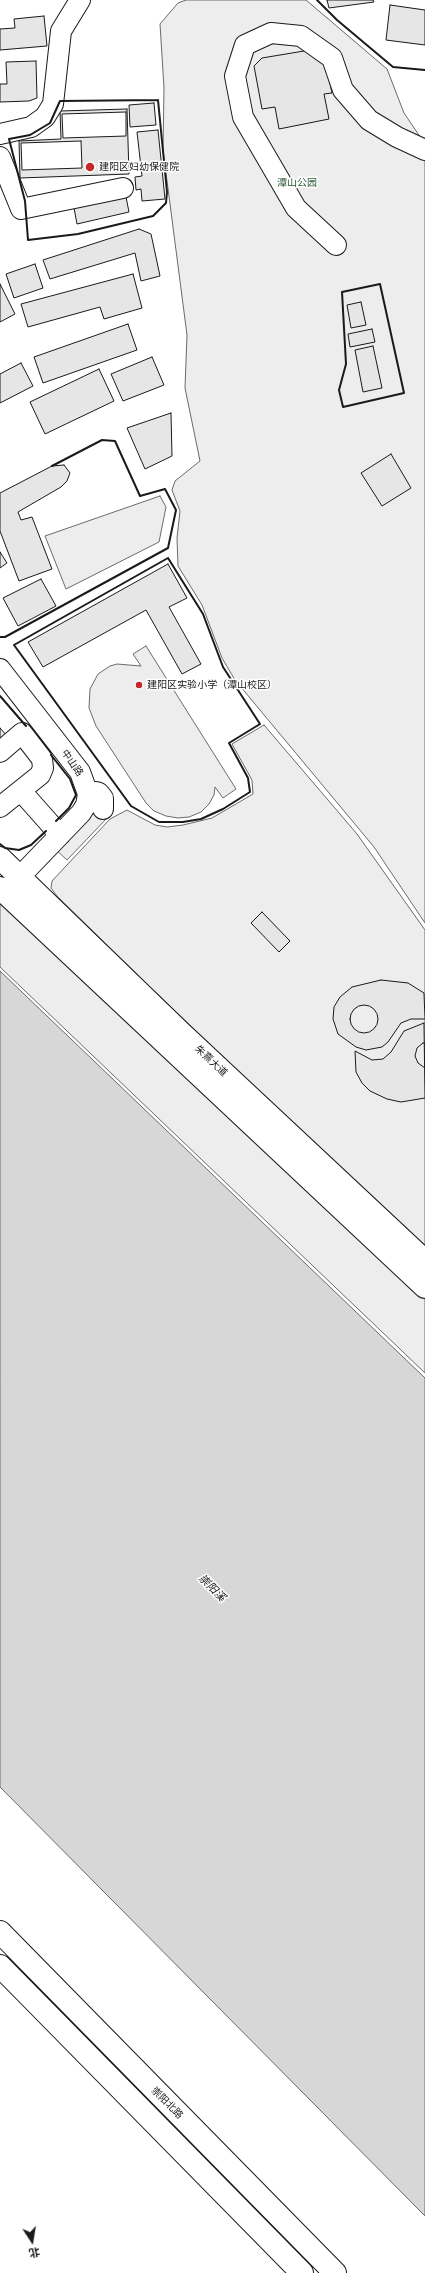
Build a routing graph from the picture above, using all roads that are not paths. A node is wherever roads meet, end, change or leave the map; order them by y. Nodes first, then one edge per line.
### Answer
1 (80, 0) edge
2 (0, 134) edge
3 (425, 150) edge
4 (0, 157) edge
5 (123, 188) dead end
6 (336, 245) dead end
7 (0, 669) edge
8 (0, 752) edge
9 (21, 791) junction
10 (0, 807) edge
11 (60, 836) junction
12 (0, 858) edge
13 (20, 877) junction
14 (3, 890) edge
15 (425, 1261) edge
16 (425, 1287) edge
17 (0, 1932) edge
18 (0, 1966) edge
19 (302, 2273) edge
20 (335, 2273) edge

1 - 2 street
3 - 6 street
4 - 5 street
7 - 11 street, 中山路
8 - 9 street
9 - 10 street
9 - 11 street
11 - 13 street, 中山路
12 - 13 main road, 朱熹大道
13 - 14 street, 中山路
13 - 15 main road, 朱熹大道
14 - 16 main road, 朱熹大道
17 - 20 main road, 崇阳北路
18 - 19 main road

